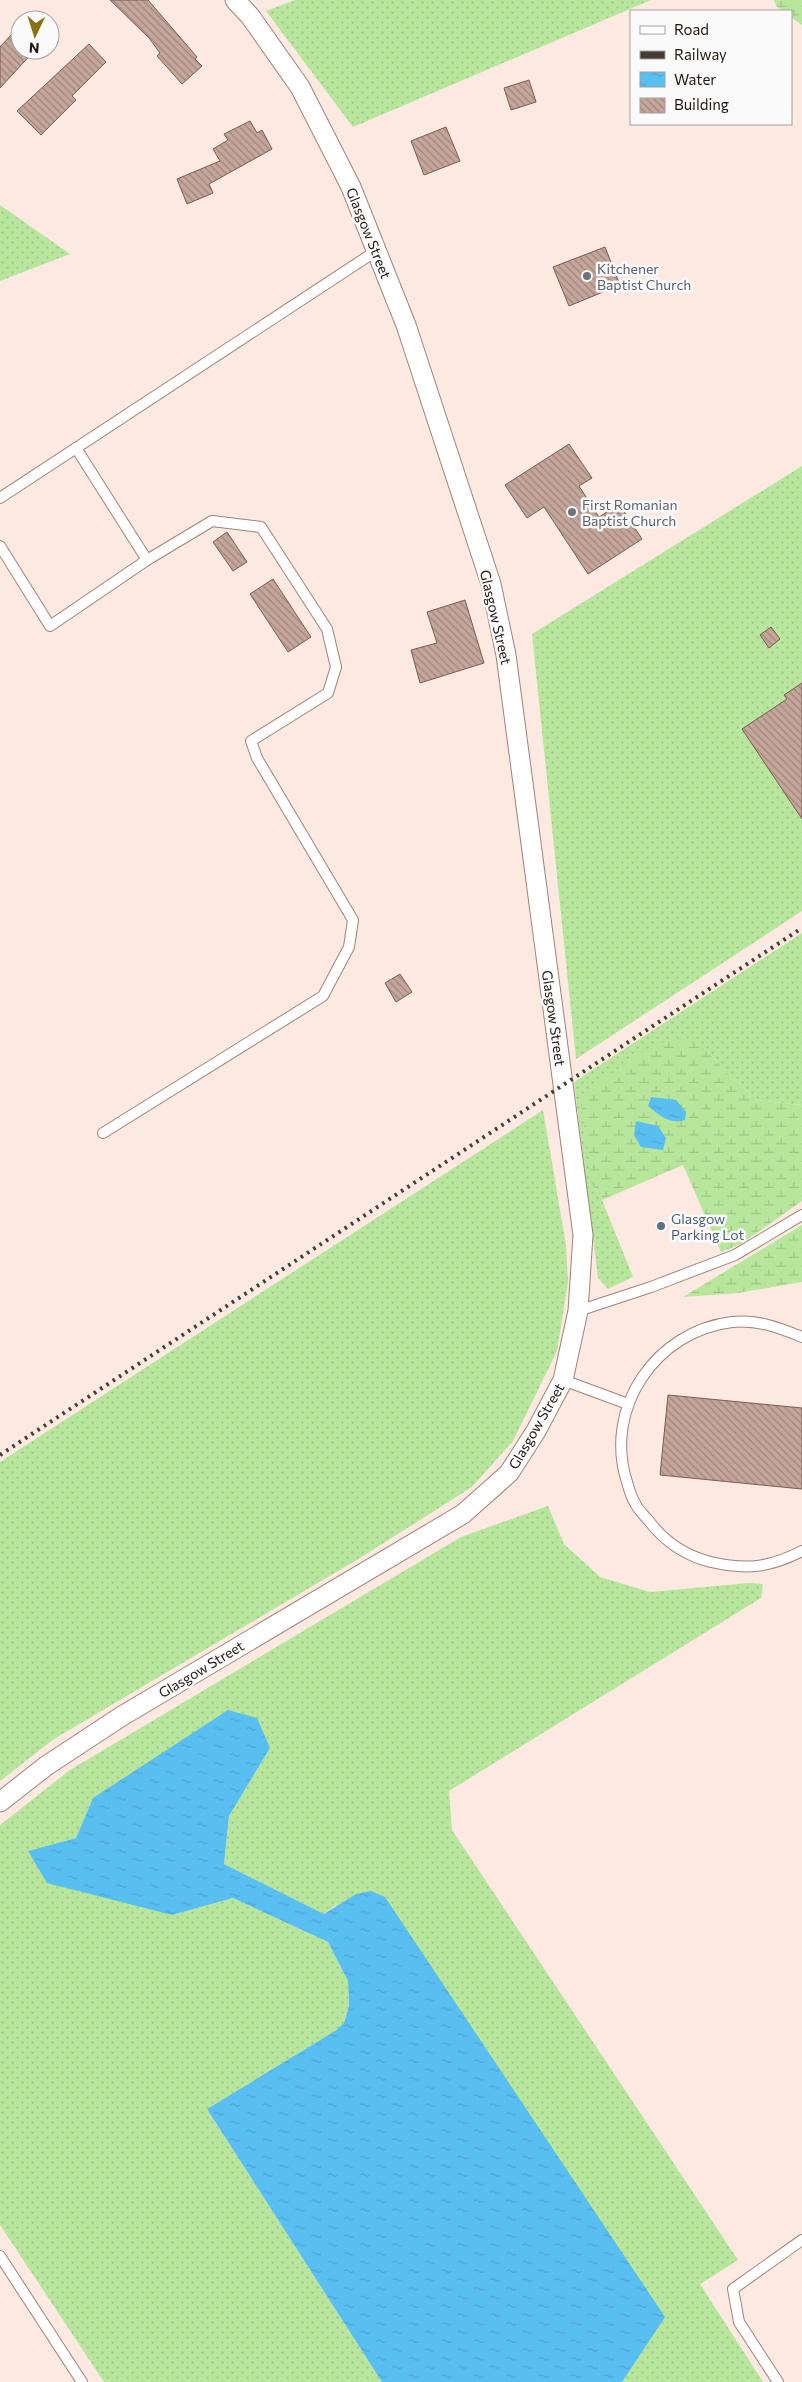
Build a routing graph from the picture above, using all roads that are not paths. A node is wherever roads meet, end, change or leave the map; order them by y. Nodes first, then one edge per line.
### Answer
1 (234, 0) edge
2 (376, 251) junction
3 (76, 448) junction
4 (0, 498) edge
5 (0, 546) edge
6 (147, 560) junction
7 (103, 1133) dead end
8 (802, 1215) edge
9 (578, 1311) junction
10 (802, 1337) edge
11 (563, 1380) junction
12 (628, 1404) junction
13 (802, 1551) edge
14 (0, 1802) edge
15 (802, 2240) edge
16 (0, 2256) edge
17 (82, 2382) edge
18 (778, 2382) edge

1 - 2 street, Glasgow Street
2 - 3 lane
2 - 9 street, Glasgow Street
3 - 4 lane
3 - 6 lane
5 - 6 lane
6 - 7 lane
8 - 9 lane
9 - 11 street, Glasgow Street
10 - 12 lane
11 - 12 lane
11 - 14 street, Glasgow Street
12 - 13 lane
15 - 18 lane
16 - 17 lane

